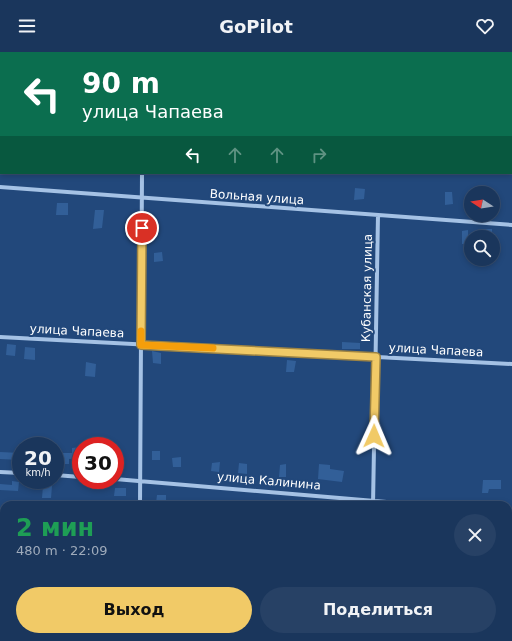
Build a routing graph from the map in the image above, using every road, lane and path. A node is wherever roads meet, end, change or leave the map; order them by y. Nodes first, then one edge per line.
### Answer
1 (142, 174) edge
2 (0, 187) edge
3 (143, 198) junction
4 (378, 216) junction
5 (512, 225) edge
6 (0, 337) edge
7 (141, 345) junction
8 (376, 357) junction
9 (512, 364) edge
10 (0, 472) edge
11 (12, 473) edge
12 (124, 479) edge
13 (140, 480) junction
14 (373, 500) junction
15 (140, 501) edge
16 (383, 501) edge

1 - 3 street
2 - 3 street, Вольная улица
3 - 4 street, Вольная улица
3 - 7 street
4 - 5 street, Вольная улица
4 - 8 street, Кубанская улица
6 - 7 street, улица Чапаева
7 - 8 street, улица Чапаева
7 - 13 street
8 - 9 street, улица Чапаева
8 - 14 street, Кубанская улица
10 - 11 street
12 - 13 street, улица Калинина
13 - 14 street, улица Калинина
13 - 15 street
14 - 16 street, улица Калинина

